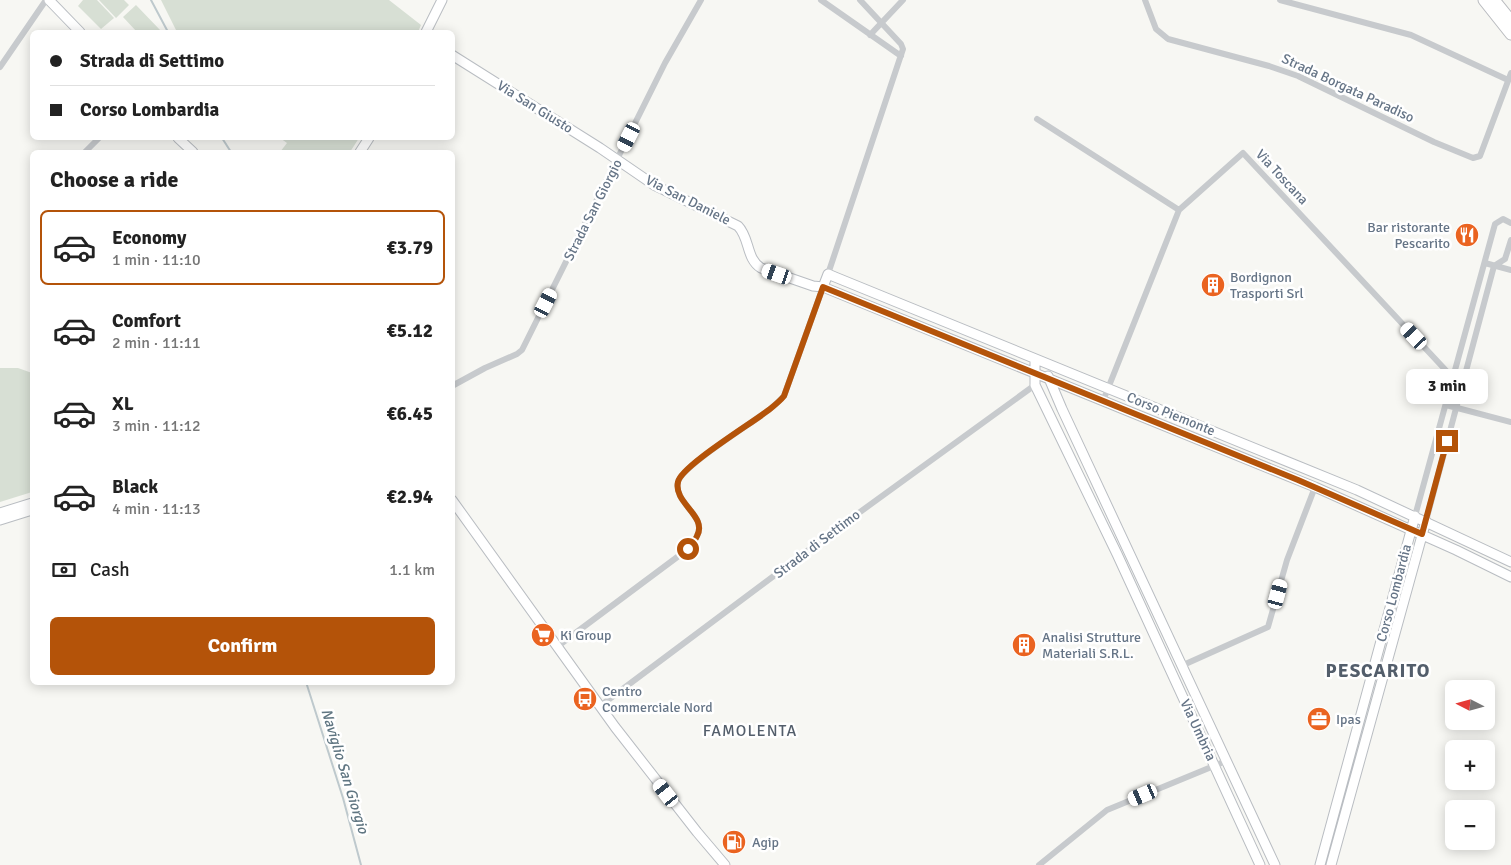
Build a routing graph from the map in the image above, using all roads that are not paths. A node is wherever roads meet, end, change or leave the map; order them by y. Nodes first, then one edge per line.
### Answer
1 (48, 0) edge
2 (442, 0) edge
3 (701, 0) edge
4 (821, 0) edge
5 (860, 0) edge
6 (903, 0) edge
7 (1145, 0) edge
8 (1280, 0) edge
9 (1484, 0) edge
10 (1494, 0) edge
11 (1511, 21) edge
12 (882, 23) junction
13 (78, 30) edge
14 (427, 30) edge
15 (1511, 34) edge
16 (870, 35) junction
17 (901, 56) junction
18 (455, 57) edge
19 (0, 67) edge
20 (1510, 76) edge
21 (1037, 119) dead end
22 (97, 140) edge
23 (180, 140) edge
24 (87, 150) edge
25 (190, 150) edge
26 (618, 160) junction
27 (1179, 210) junction
28 (1511, 223) edge
29 (1511, 240) edge
30 (1485, 263) junction
31 (1494, 266) junction
32 (1511, 270) edge
33 (828, 274) junction
34 (823, 287) junction
35 (895, 301) junction
36 (890, 314) junction
37 (1035, 359) junction
38 (1046, 364) junction
39 (1034, 374) junction
40 (1453, 378) junction
41 (1049, 379) junction
42 (1463, 382) junction
43 (455, 384) edge
44 (1035, 385) junction
45 (1108, 388) junction
46 (1103, 401) junction
47 (1446, 404) junction
48 (1456, 407) junction
49 (1511, 422) edge
50 (1261, 450) junction
51 (1082, 453) junction
52 (1072, 460) junction
53 (1257, 463) junction
54 (1303, 467) junction
55 (1298, 480) junction
56 (1315, 487) junction
57 (30, 504) edge
58 (455, 504) edge
59 (30, 511) edge
60 (0, 513) edge
61 (1415, 516) junction
62 (0, 520) edge
63 (1426, 521) junction
64 (1412, 530) junction
65 (1422, 534) junction
66 (1127, 550) junction
67 (1117, 554) junction
68 (1511, 562) edge
69 (1511, 577) edge
70 (1156, 611) junction
71 (1145, 616) junction
72 (558, 646) junction
73 (1182, 666) junction
74 (1369, 685) junction
75 (1380, 688) junction
76 (600, 706) junction
77 (1226, 760) junction
78 (1214, 765) junction
79 (1261, 836) junction
80 (1250, 843) junction
81 (1321, 862) edge
82 (1332, 864) edge
83 (725, 865) edge
84 (1039, 865) edge
85 (1260, 865) edge
86 (1275, 865) edge

1 - 13 street
1 - 19 street
2 - 14 street
3 - 26 street, Strada San Giorgio
4 - 16 street
5 - 12 street
6 - 12 street
7 - 20 street, Strada Borgata Paradiso
8 - 20 street, Strada Borgata Paradiso
9 - 15 highway
10 - 11 highway
12 - 16 street
12 - 17 street
16 - 17 street
17 - 33 street
18 - 26 street, Via San Giusto
21 - 27 street
22 - 24 street
23 - 25 street
26 - 34 street, Via San Daniele
26 - 43 street, Strada San Giorgio
27 - 40 street, Via Toscana
27 - 45 street, Via Toscana
28 - 30 street, Corso Lombardia
29 - 31 street, Corso Lombardia
30 - 31 street
30 - 40 street, Corso Lombardia
31 - 32 street
31 - 42 street, Corso Lombardia
33 - 34 street
33 - 35 street, Corso Piemonte
34 - 36 street, Corso Piemonte
34 - 72 street
35 - 36 street
35 - 37 street, Corso Piemonte
36 - 39 street, Corso Piemonte
37 - 38 street, Corso Piemonte
37 - 39 street, Via Umbria
38 - 41 street, Via Umbria
38 - 45 street, Corso Piemonte
39 - 41 street, Corso Piemonte
39 - 44 street, Via Umbria
40 - 42 street, Via Toscana
40 - 47 street, Corso Lombardia
41 - 46 street, Corso Piemonte
41 - 51 street, Via Umbria
42 - 48 street, Corso Lombardia
44 - 52 street, Via Umbria
44 - 76 street, Strada di Settimo
45 - 46 street, Via Toscana
45 - 50 street, Corso Piemonte
46 - 53 street, Corso Piemonte
47 - 48 street
47 - 61 street, Corso Lombardia
48 - 49 street
48 - 63 street, Corso Lombardia
50 - 53 street
50 - 54 street, Corso Piemonte
51 - 52 street
51 - 66 street, Via Umbria
52 - 67 street, Via Umbria
53 - 55 street, Corso Piemonte
54 - 55 street
54 - 61 street, Corso Piemonte
55 - 56 street, Corso Piemonte
56 - 64 street, Corso Piemonte
56 - 73 street
57 - 60 street
58 - 72 street
59 - 62 street
61 - 63 street, Corso Piemonte
61 - 64 street, Corso Lombardia
63 - 65 street, Corso Lombardia
63 - 68 street, Corso Piemonte
64 - 65 street, Corso Piemonte
64 - 74 street, Corso Lombardia
65 - 69 street, Corso Piemonte
65 - 75 street, Corso Lombardia
66 - 67 street
66 - 70 street, Via Umbria
67 - 71 street, Via Umbria
70 - 71 street
70 - 73 street, Via Umbria
71 - 78 street, Via Umbria
72 - 76 street
73 - 77 street, Via Umbria
74 - 75 street
74 - 81 street, Corso Lombardia
75 - 82 street, Corso Lombardia
76 - 83 street
77 - 78 street
77 - 79 street, Via Umbria
78 - 80 street, Via Umbria
78 - 84 street
79 - 80 street
79 - 86 street, Via Umbria
80 - 85 street, Via Umbria
81 - 82 street

